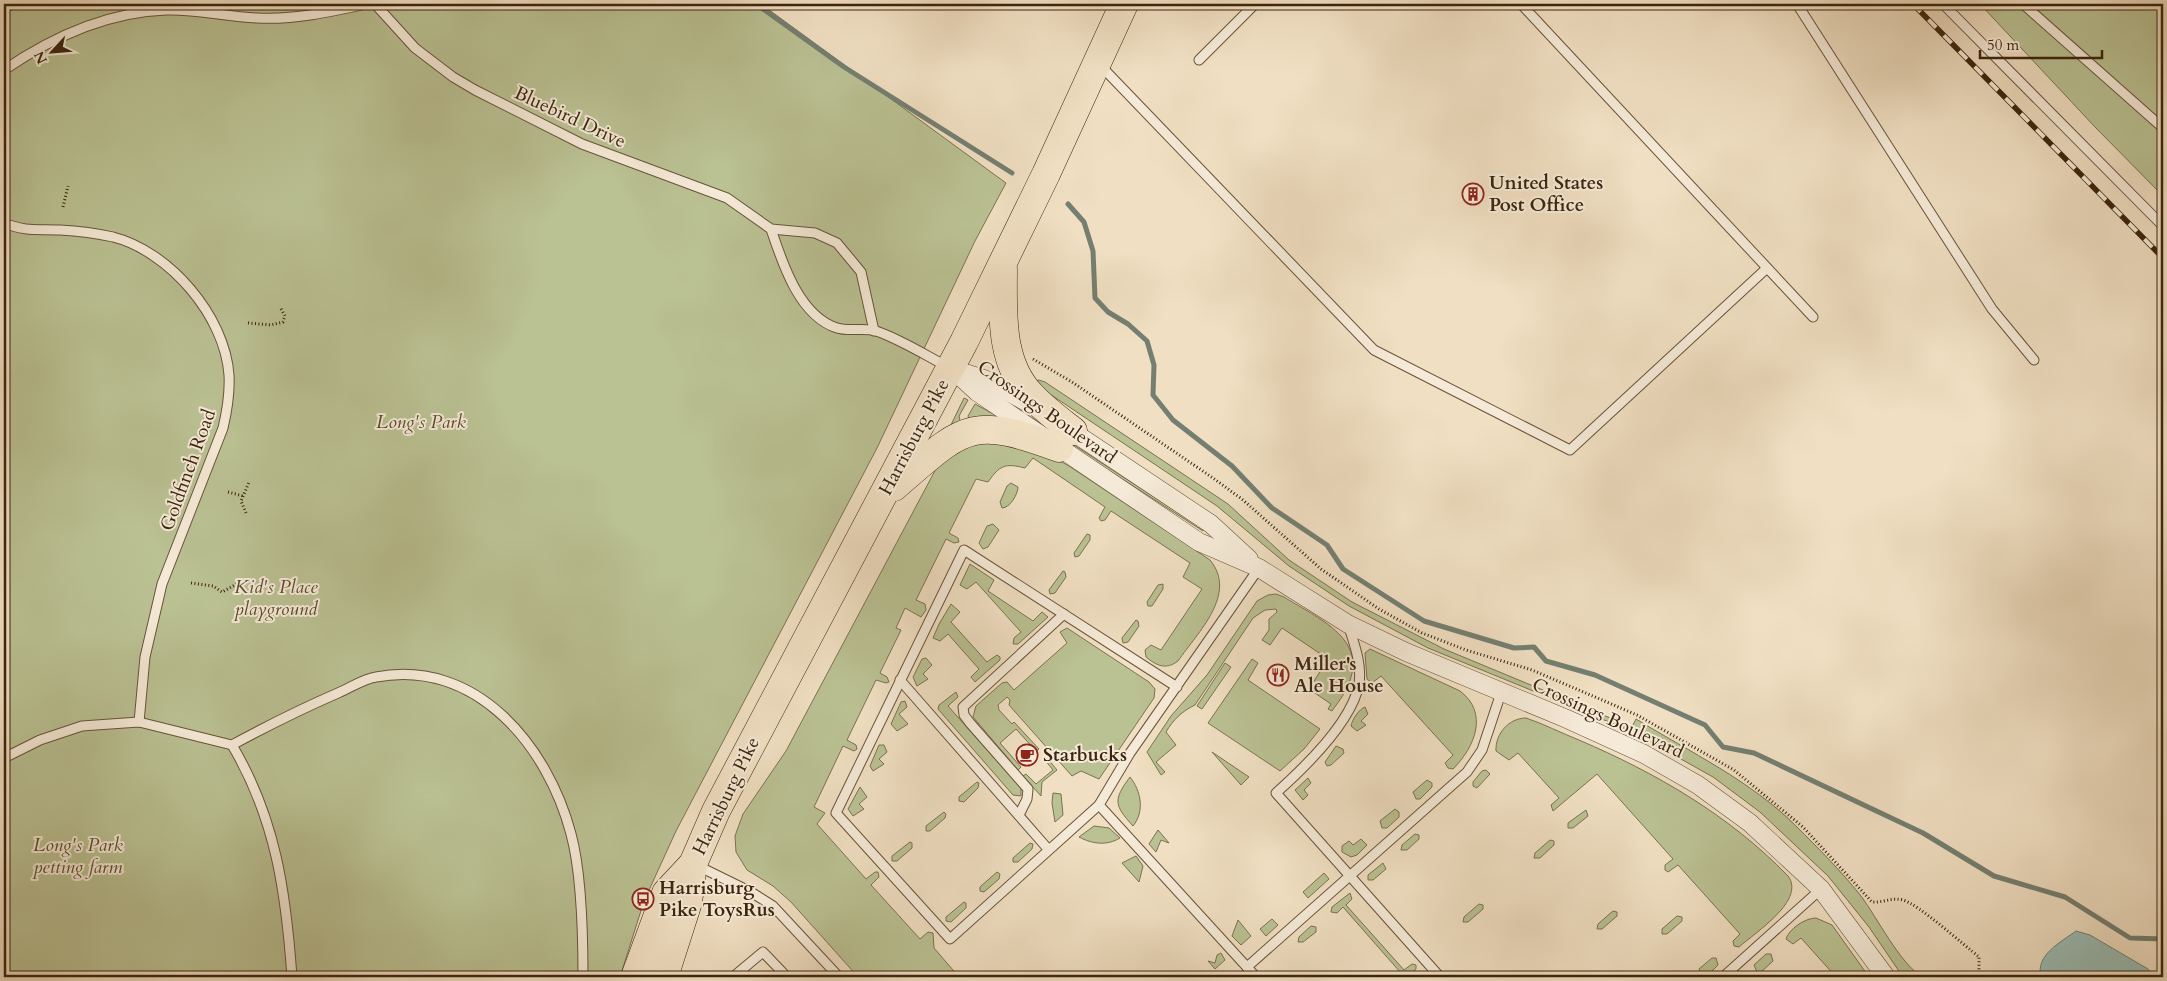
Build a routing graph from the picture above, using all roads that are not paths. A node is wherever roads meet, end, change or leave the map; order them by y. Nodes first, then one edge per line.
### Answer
1 (366, 4) edge
2 (375, 4) edge
3 (1124, 4) edge
4 (1255, 4) edge
5 (1521, 4) edge
6 (1797, 4) edge
7 (1943, 4) edge
8 (2023, 4) edge
9 (1199, 60) dead end
10 (1097, 63) junction
11 (4, 70) edge
12 (2163, 128) edge
13 (4, 223) edge
14 (2163, 226) edge
15 (771, 229) junction
16 (1003, 264) junction
17 (1767, 268) junction
18 (1814, 317) dead end
19 (874, 331) junction
20 (2034, 360) dead end
21 (951, 368) junction
22 (1066, 440) junction
23 (881, 498) junction
24 (1259, 568) junction
25 (1064, 614) junction
26 (1348, 624) junction
27 (900, 680) junction
28 (1177, 687) junction
29 (1501, 693) junction
30 (138, 722) junction
31 (232, 745) junction
32 (4, 758) edge
33 (1099, 805) junction
34 (1019, 815) junction
35 (1048, 849) junction
36 (693, 864) junction
37 (1349, 876) junction
38 (1821, 889) junction
39 (1247, 967) junction
40 (292, 977) edge
41 (583, 977) edge
42 (635, 977) edge
43 (664, 977) edge
44 (733, 977) edge
45 (786, 977) edge
46 (839, 977) edge
47 (1256, 977) edge
48 (1440, 977) edge
49 (1723, 977) edge
50 (1886, 977) edge

1 - 11 lane
2 - 15 lane, Bluebird Drive
3 - 10 main road, Harrisburg Pike
4 - 9 lane
5 - 17 lane
6 - 20 lane
7 - 14 lane
8 - 12 lane
10 - 16 main road, Harrisburg Pike
10 - 17 lane
13 - 30 lane, Goldfinch Road
15 - 19 lane
15 - 19 lane
16 - 21 main road, Harrisburg Pike
16 - 22 main road
17 - 18 lane
19 - 21 lane
21 - 22 street, Crossings Boulevard
21 - 23 main road, Harrisburg Pike
22 - 23 main road
22 - 24 street, Crossings Boulevard
23 - 36 main road, Harrisburg Pike
24 - 26 street, Crossings Boulevard
24 - 28 lane
25 - 27 lane
25 - 28 lane
25 - 34 lane
26 - 29 street, Crossings Boulevard
26 - 37 lane
27 - 34 lane
27 - 35 lane
28 - 33 lane
29 - 37 lane
29 - 38 street, Crossings Boulevard
30 - 31 lane
30 - 32 lane
31 - 40 lane
31 - 41 lane
33 - 35 lane
33 - 39 lane
34 - 35 lane
36 - 42 main road, Harrisburg Pike
36 - 43 main road, Harrisburg Pike
36 - 46 lane
37 - 39 lane
37 - 48 lane
38 - 49 lane
38 - 50 street, Crossings Boulevard
39 - 47 lane
44 - 45 lane

